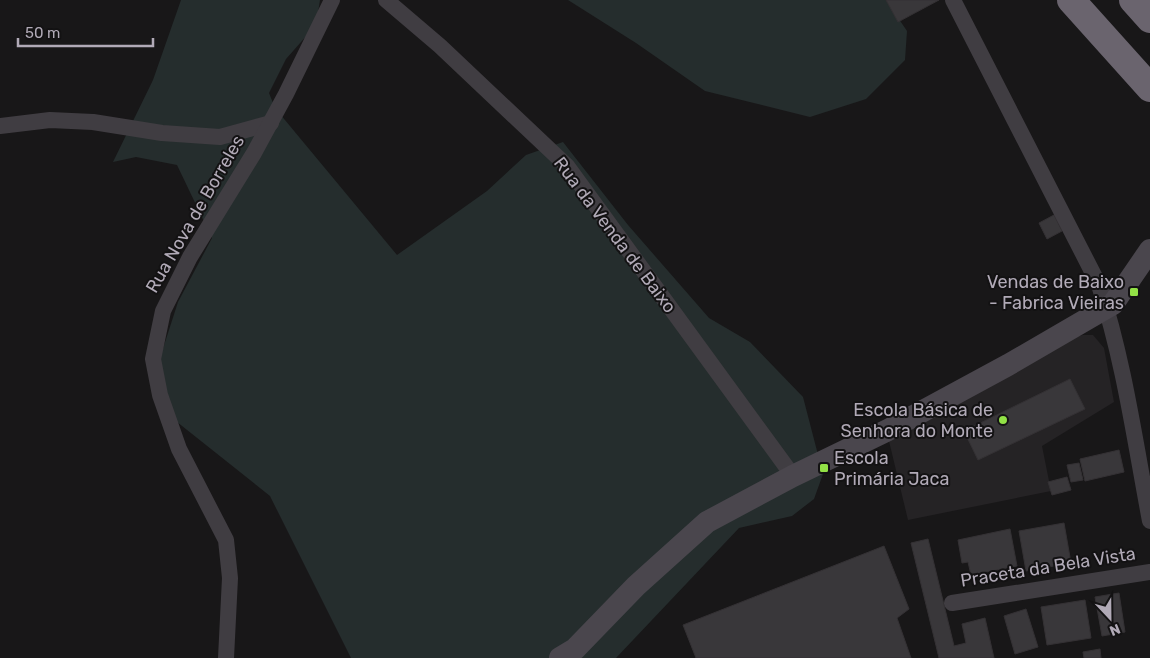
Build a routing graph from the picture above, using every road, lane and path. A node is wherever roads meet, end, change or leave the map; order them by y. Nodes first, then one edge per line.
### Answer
1 (332, 0) edge
2 (386, 0) edge
3 (953, 0) edge
4 (1071, 0) edge
5 (1133, 0) edge
6 (1150, 20) edge
7 (1150, 88) edge
8 (271, 123) junction
9 (0, 126) edge
10 (1150, 250) edge
11 (1106, 308) junction
12 (793, 476) junction
13 (1150, 521) edge
14 (1150, 572) edge
15 (952, 602) dead end
16 (226, 658) edge
17 (560, 658) edge

1 - 8 street, Rua Nova de Borreles
2 - 12 street, Rua da Venda de Baixo
3 - 11 street
4 - 7 highway
5 - 6 highway
8 - 9 street
8 - 16 street, Rua Nova de Borreles
10 - 11 street
11 - 12 street
11 - 13 street
12 - 17 street
14 - 15 street, Praceta da Bela Vista

